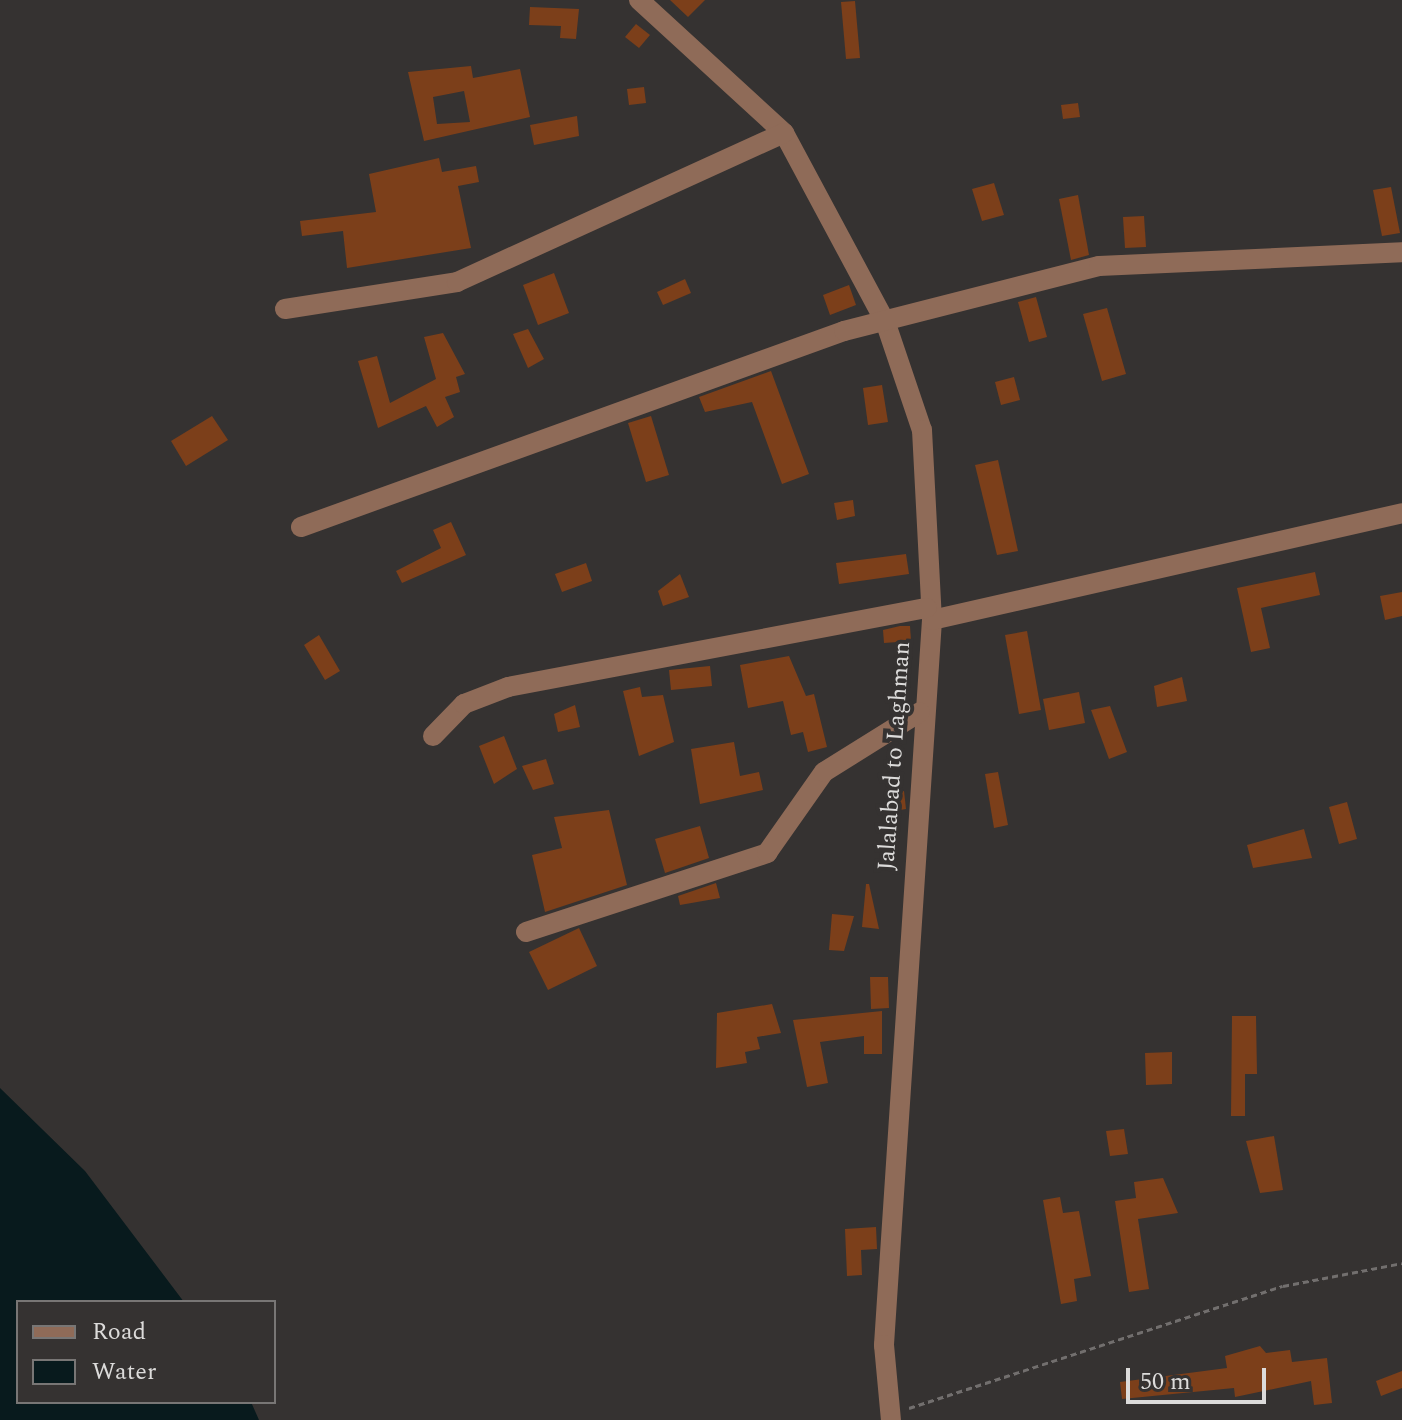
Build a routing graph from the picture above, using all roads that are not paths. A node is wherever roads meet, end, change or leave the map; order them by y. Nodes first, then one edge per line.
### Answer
1 (639, 0) edge
2 (784, 133) junction
3 (1402, 252) edge
4 (285, 309) dead end
5 (885, 321) junction
6 (1402, 513) edge
7 (301, 527) dead end
8 (929, 614) junction
9 (920, 712) junction
10 (433, 736) dead end
11 (526, 932) dead end
12 (891, 1417) edge

1 - 2 street, Jalalabad to Laghman
2 - 4 street
2 - 5 street, Jalalabad to Laghman
3 - 5 street
5 - 7 street
5 - 8 street, Jalalabad to Laghman
6 - 8 street
8 - 9 street, Jalalabad to Laghman
8 - 10 street
9 - 11 street
9 - 12 street, Jalalabad to Laghman

